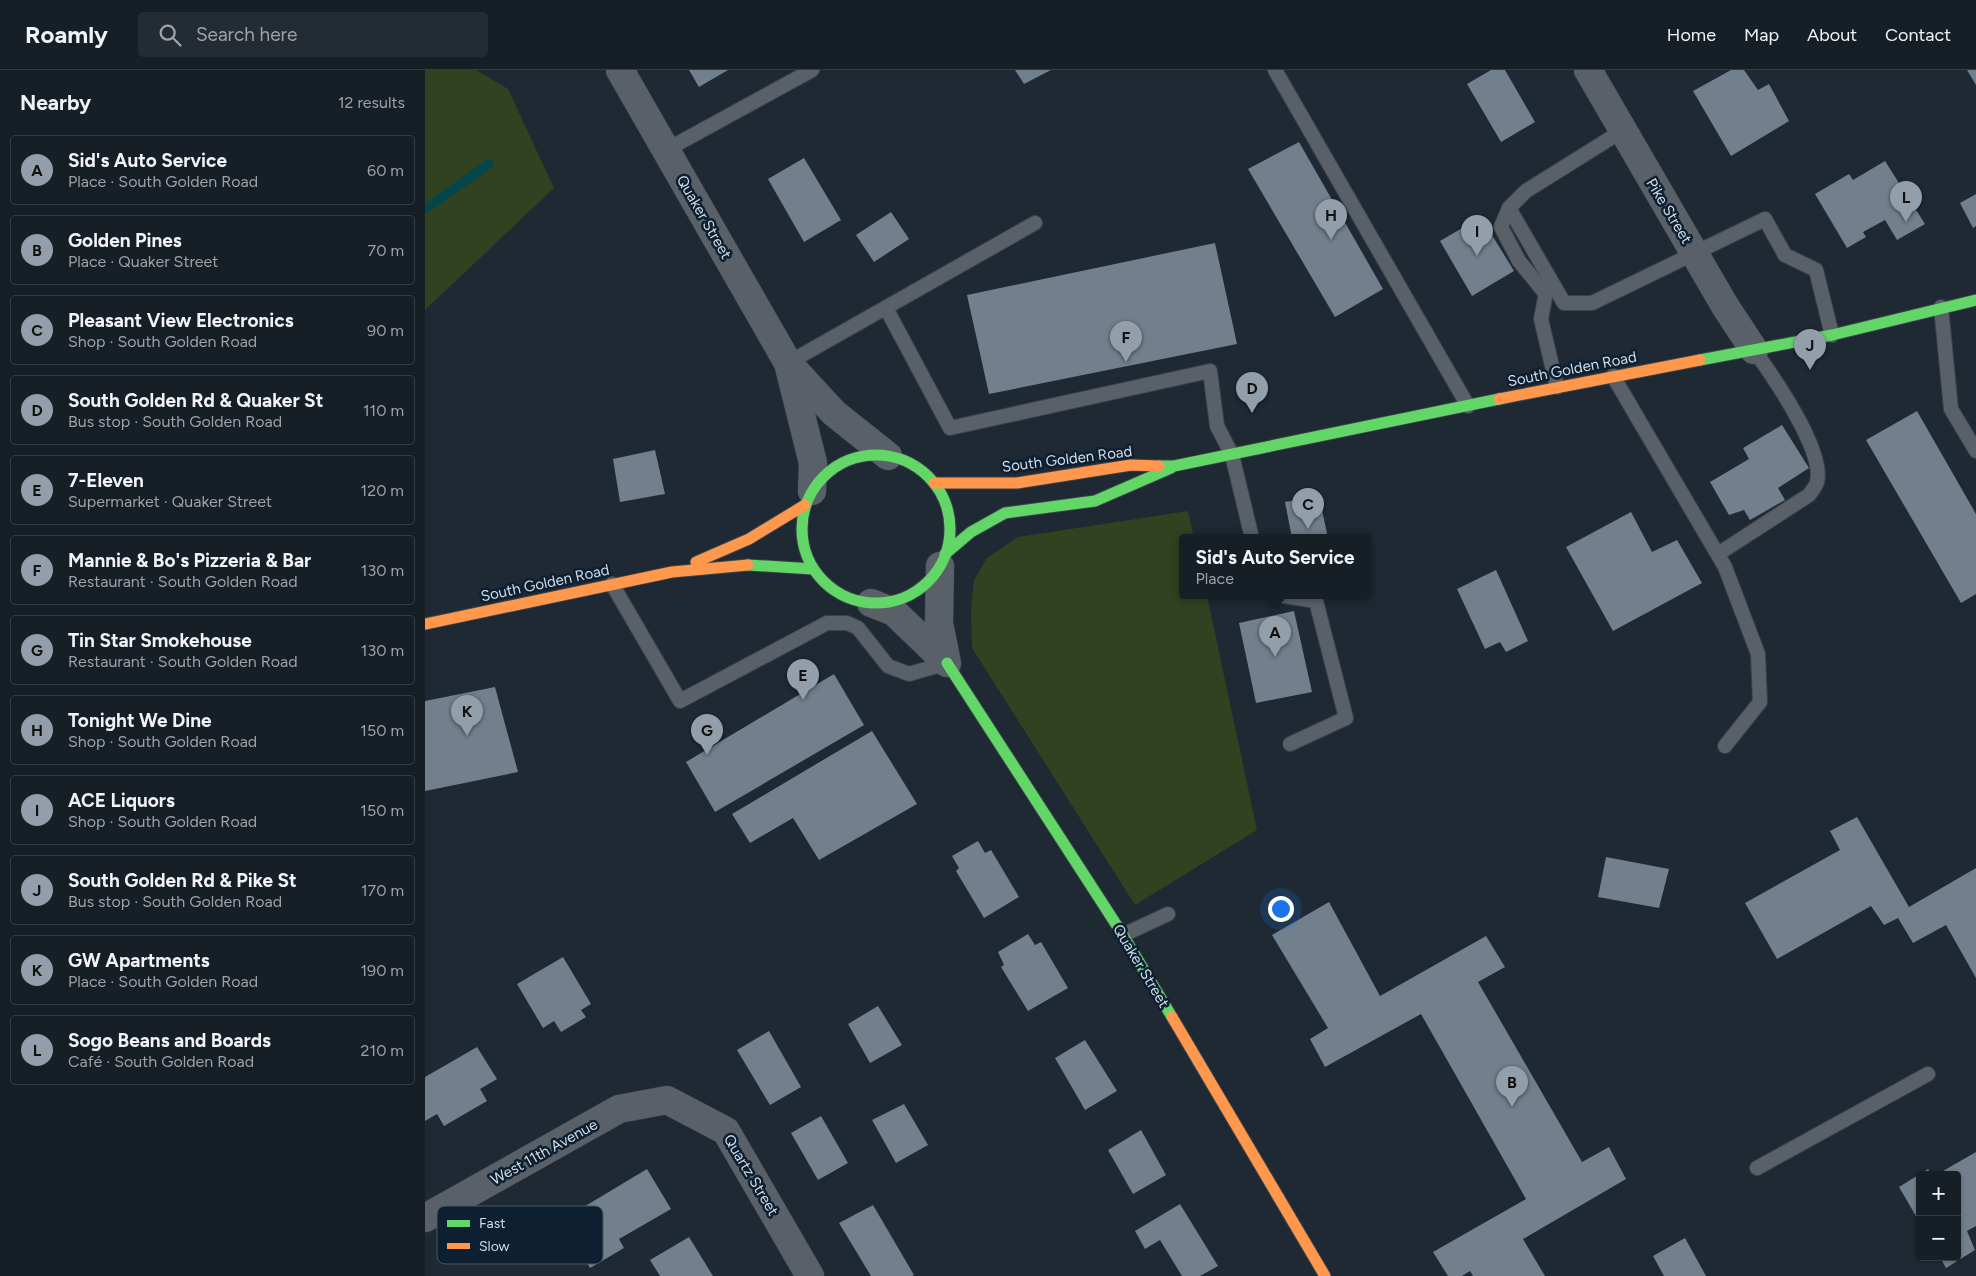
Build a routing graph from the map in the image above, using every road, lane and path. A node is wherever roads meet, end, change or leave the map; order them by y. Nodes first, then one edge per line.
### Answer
1 (619, 70) edge
2 (812, 70) edge
3 (1275, 70) edge
4 (1588, 70) edge
5 (1622, 131) junction
6 (666, 150) junction
7 (1509, 208) junction
8 (1035, 223) dead end
9 (1695, 254) junction
10 (1549, 277) junction
11 (1545, 294) junction
12 (1976, 300) edge
13 (1941, 307) junction
14 (886, 308) junction
15 (1832, 335) junction
16 (1754, 350) junction
17 (788, 363) junction
18 (1613, 376) junction
19 (1557, 387) junction
20 (1468, 406) junction
21 (1976, 451) edge
22 (1232, 455) junction
23 (888, 456) junction
24 (1174, 466) junction
25 (934, 483) junction
26 (809, 498) junction
27 (1251, 534) edge
28 (1717, 554) junction
29 (943, 560) junction
30 (813, 568) junction
31 (672, 572) junction
32 (612, 584) junction
33 (1304, 599) edge
34 (871, 603) junction
35 (425, 624) edge
36 (947, 663) junction
37 (1290, 744) dead end
38 (1725, 746) dead end
39 (1167, 914) dead end
40 (1123, 935) junction
41 (1928, 1074) dead end
42 (667, 1100) joint
43 (1757, 1168) dead end
44 (447, 1206) edge
45 (437, 1211) edge
46 (425, 1218) edge
47 (810, 1276) edge
48 (1325, 1276) edge

1 - 6 street, Quaker Street
2 - 6 lane
3 - 20 lane
4 - 5 street, Pike Street
5 - 7 lane
5 - 9 street, Pike Street
6 - 17 street, Quaker Street
7 - 10 lane
7 - 11 lane
8 - 14 lane
9 - 10 lane
9 - 15 lane
9 - 16 street, Pike Street
10 - 11 lane
11 - 19 lane
12 - 13 main road, South Golden Road
13 - 15 main road, South Golden Road
13 - 21 lane
14 - 17 lane
14 - 22 lane
15 - 16 main road, South Golden Road
16 - 18 main road, South Golden Road
16 - 28 lane
17 - 23 street, Quaker Street
17 - 26 street, Quaker Street
18 - 19 main road, South Golden Road
18 - 28 lane
19 - 20 main road, South Golden Road
20 - 22 main road, South Golden Road
22 - 24 main road, South Golden Road
22 - 27 lane
23 - 25 main road
23 - 26 main road
24 - 25 main road, South Golden Road
24 - 29 main road, South Golden Road
25 - 29 main road
26 - 30 main road
26 - 31 main road, South Golden Road
28 - 38 lane
29 - 34 main road
29 - 36 street, Quaker Street
30 - 31 main road, South Golden Road
30 - 34 main road
31 - 32 main road, South Golden Road
32 - 35 main road, South Golden Road
32 - 36 lane
33 - 37 lane
34 - 36 street, Quaker Street
36 - 40 main road, Quaker Street
39 - 40 lane
40 - 48 main road, Quaker Street
41 - 43 lane
42 - 44 street, West 11th Avenue
42 - 47 street, Quartz Street
45 - 46 street, West 11th Avenue

